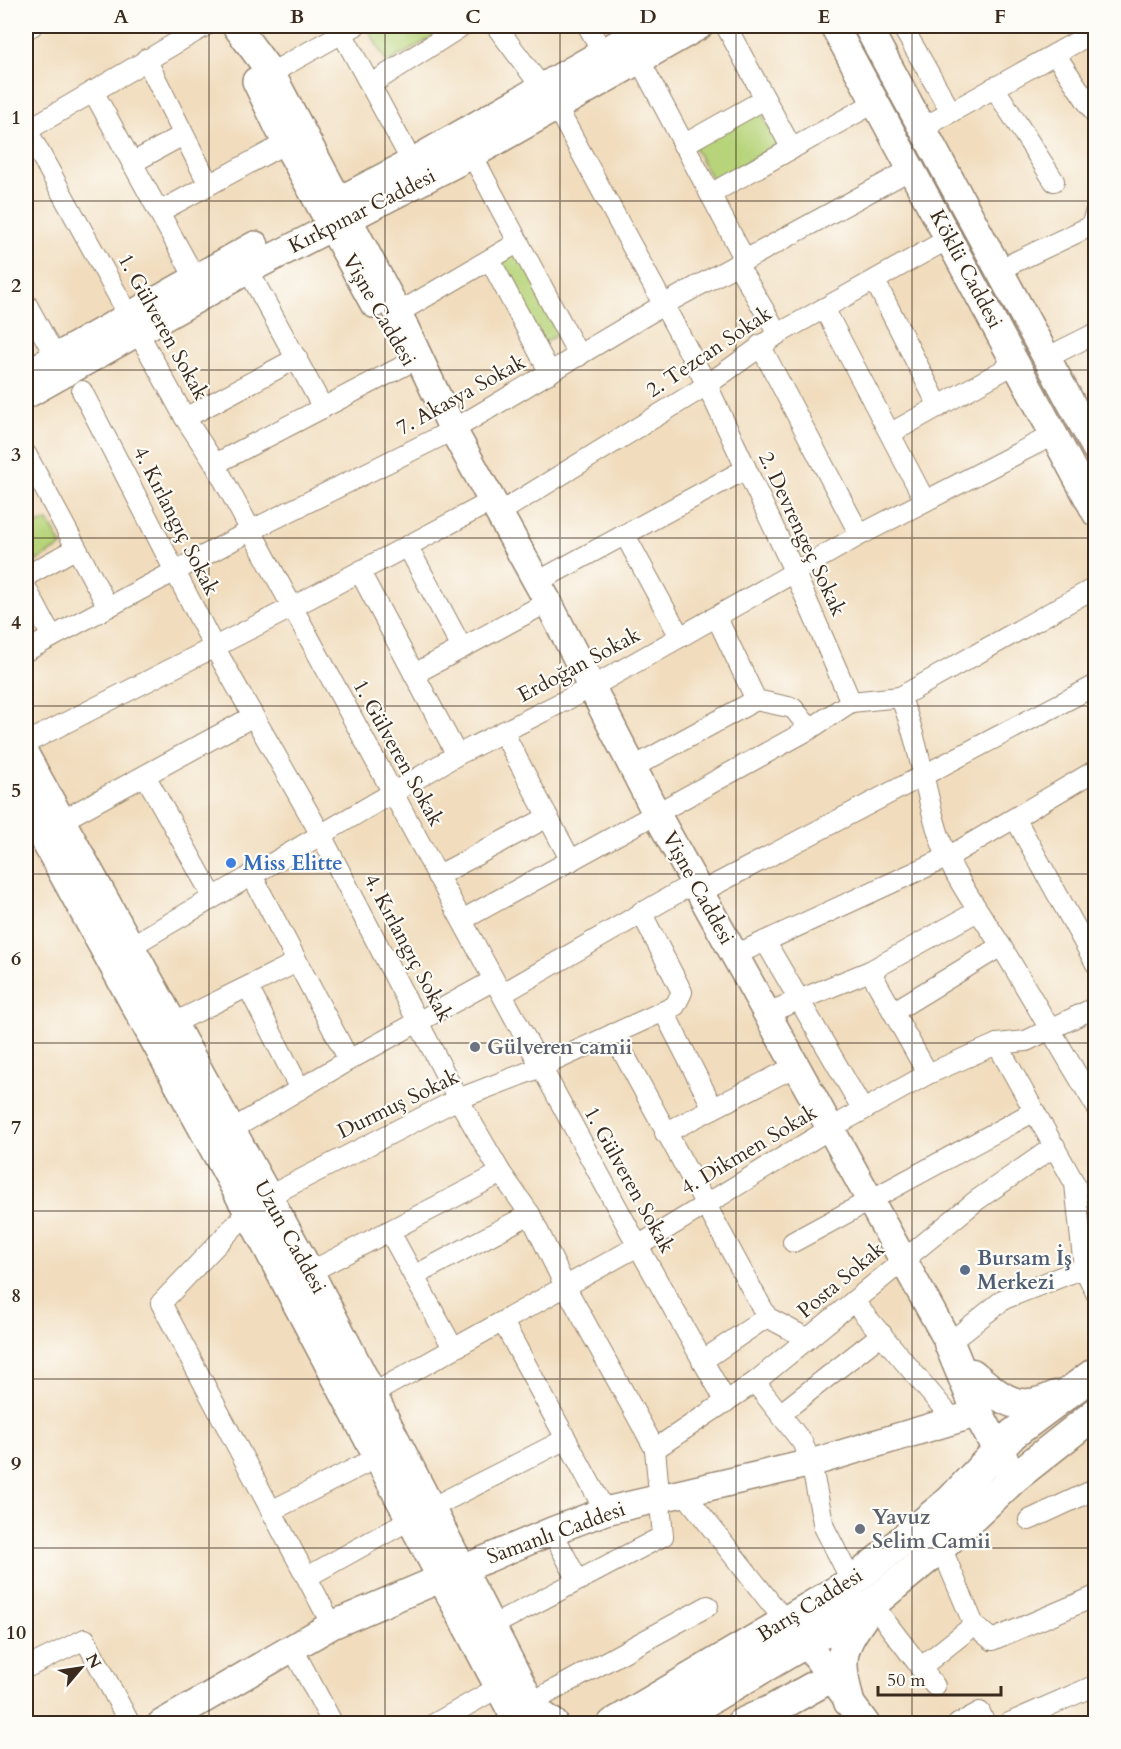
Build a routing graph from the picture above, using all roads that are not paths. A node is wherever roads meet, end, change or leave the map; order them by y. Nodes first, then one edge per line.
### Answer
1 (32, 26) edge
2 (205, 26) edge
3 (234, 26) edge
4 (462, 26) edge
5 (496, 26) edge
6 (588, 26) edge
7 (649, 26) edge
8 (699, 26) edge
9 (726, 26) edge
10 (834, 26) edge
11 (867, 26) edge
12 (903, 26) edge
13 (26, 29) edge
14 (349, 29) edge
15 (1088, 35) edge
16 (603, 54) junction
17 (1055, 54) junction
18 (146, 59) junction
19 (640, 61) junction
20 (271, 73) junction
21 (370, 85) junction
22 (994, 87) junction
23 (93, 91) junction
24 (549, 98) junction
25 (765, 99) junction
26 (876, 102) junction
27 (951, 112) junction
28 (1095, 115) edge
29 (26, 129) edge
30 (921, 129) junction
31 (183, 135) junction
32 (286, 143) junction
33 (683, 145) junction
34 (792, 149) junction
35 (472, 155) junction
36 (412, 162) junction
37 (132, 163) junction
38 (913, 168) junction
39 (1054, 181) dead end
40 (209, 185) junction
41 (710, 194) junction
42 (1095, 210) edge
43 (159, 212) junction
44 (335, 214) junction
45 (950, 237) junction
46 (519, 242) junction
47 (490, 260) junction
48 (741, 262) junction
49 (248, 270) junction
50 (998, 270) junction
51 (875, 281) junction
52 (199, 285) junction
53 (26, 303) edge
54 (663, 305) junction
55 (824, 308) junction
56 (398, 313) junction
57 (133, 323) junction
58 (1095, 333) edge
59 (778, 334) junction
60 (760, 345) junction
61 (579, 356) junction
62 (297, 358) junction
63 (1046, 358) junction
64 (409, 363) junction
65 (1016, 363) junction
66 (550, 373) junction
67 (26, 374) edge
68 (67, 374) junction
69 (707, 385) junction
70 (26, 395) edge
71 (939, 406) junction
72 (323, 408) junction
73 (1087, 413) edge
74 (185, 418) junction
75 (453, 430) junction
76 (891, 433) junction
77 (1053, 435) junction
78 (1095, 449) edge
79 (26, 454) edge
80 (215, 464) junction
81 (746, 469) junction
82 (925, 501) junction
83 (496, 507) junction
84 (1095, 513) edge
85 (250, 531) junction
86 (625, 535) junction
87 (860, 535) junction
88 (408, 547) junction
89 (75, 549) junction
90 (795, 571) junction
91 (175, 572) junction
92 (360, 572) junction
93 (26, 576) edge
94 (1095, 587) edge
95 (26, 588) edge
96 (543, 592) junction
97 (108, 608) junction
98 (291, 608) junction
99 (717, 618) junction
100 (52, 637) junction
101 (680, 638) junction
102 (213, 645) junction
103 (462, 648) junction
104 (26, 651) edge
105 (414, 674) junction
106 (1095, 685) edge
107 (592, 687) junction
108 (900, 697) junction
109 (756, 700) junction
110 (851, 702) junction
111 (252, 717) junction
112 (810, 729) junction
113 (503, 732) junction
114 (26, 743) edge
115 (457, 755) junction
116 (26, 756) edge
117 (632, 768) junction
118 (1094, 774) edge
119 (146, 777) junction
120 (922, 777) junction
121 (393, 792) junction
122 (26, 807) edge
123 (656, 813) junction
124 (548, 817) junction
125 (1016, 818) junction
126 (61, 821) junction
127 (320, 833) junction
128 (948, 857) junction
129 (571, 861) junction
130 (251, 874) junction
131 (437, 876) junction
132 (696, 888) junction
133 (213, 897) junction
134 (641, 912) junction
135 (976, 912) junction
136 (462, 920) junction
137 (765, 941) junction
138 (131, 946) junction
139 (1001, 946) junction
140 (735, 955) junction
141 (297, 962) junction
142 (1095, 964) edge
143 (870, 971) junction
144 (248, 987) junction
145 (498, 987) junction
146 (798, 998) junction
147 (1095, 1007) edge
148 (664, 1012) junction
149 (893, 1012) junction
150 (767, 1013) junction
151 (419, 1022) junction
152 (174, 1023) junction
153 (1051, 1031) junction
154 (613, 1034) junction
155 (997, 1044) junction
156 (349, 1060) junction
157 (795, 1066) junction
158 (541, 1067) junction
159 (928, 1074) junction
160 (300, 1089) junction
161 (458, 1099) junction
162 (1095, 1106) edge
163 (713, 1108) junction
164 (863, 1110) junction
165 (1033, 1112) junction
166 (831, 1128) junction
167 (231, 1130) junction
168 (665, 1133) junction
169 (1055, 1146) junction
170 (501, 1173) junction
171 (871, 1199) junction
172 (258, 1205) junction
173 (705, 1205) junction
174 (530, 1214) junction
175 (390, 1232) junction
176 (793, 1242) dead end
177 (638, 1246) junction
178 (904, 1259) junction
179 (1084, 1268) junction
180 (310, 1272) junction
181 (414, 1276) junction
182 (565, 1286) junction
183 (1095, 1293) edge
184 (854, 1302) junction
185 (767, 1317) junction
186 (503, 1322) junction
187 (882, 1334) junction
188 (808, 1339) junction
189 (949, 1344) junction
190 (453, 1347) junction
191 (702, 1361) junction
192 (972, 1374) junction
193 (1088, 1378) edge
194 (755, 1382) junction
195 (374, 1393) junction
196 (726, 1402) junction
197 (780, 1413) junction
198 (1095, 1413) edge
199 (966, 1417) junction
200 (566, 1439) junction
201 (1005, 1442) junction
202 (1095, 1443) edge
203 (655, 1449) junction
204 (378, 1457) junction
205 (811, 1463) junction
206 (1032, 1464) junction
207 (1095, 1490) edge
208 (673, 1496) junction
209 (951, 1500) junction
210 (605, 1510) junction
211 (272, 1511) junction
212 (422, 1513) junction
213 (1029, 1521) dead end
214 (552, 1531) junction
215 (941, 1547) junction
216 (453, 1572) junction
217 (306, 1577) junction
218 (577, 1580) junction
219 (852, 1582) junction
220 (1095, 1596) edge
221 (872, 1604) junction
222 (708, 1606) dead end
223 (785, 1621) junction
224 (332, 1625) junction
225 (494, 1625) junction
226 (974, 1625) junction
227 (806, 1643) junction
228 (293, 1649) junction
229 (26, 1668) edge
230 (920, 1668) junction
231 (831, 1677) junction
232 (1095, 1684) edge
233 (935, 1686) dead end
234 (499, 1687) junction
235 (858, 1713) edge
236 (536, 1717) edge
237 (675, 1721) edge
238 (162, 1723) edge
239 (130, 1724) edge
240 (333, 1724) edge
241 (434, 1724) edge
242 (613, 1724) edge
243 (741, 1724) edge
244 (958, 1724) edge
245 (985, 1724) edge
246 (1007, 1724) edge

1 - 13 street
2 - 18 street
3 - 20 main road, Vişne Caddesi
3 - 32 main road, Vişne Caddesi
4 - 21 street
5 - 24 street, 2. Devrengeç Sokak
6 - 16 street
7 - 16 main road, Kırkpınar Caddesi
8 - 19 main road, Kırkpınar Caddesi
9 - 25 street
10 - 26 main road, Köklü Caddesi
11 - 30 main road, Köklü Caddesi
12 - 27 street
14 - 20 street
14 - 21 street
15 - 17 street
16 - 24 main road, Kırkpınar Caddesi
17 - 22 street
17 - 28 street
18 - 23 street
18 - 31 street
19 - 24 main road, Kırkpınar Caddesi
19 - 33 street
20 - 44 main road, Vişne Caddesi
21 - 36 street
22 - 27 street
22 - 39 street
23 - 29 street
23 - 37 street
24 - 35 main road, Kırkpınar Caddesi
24 - 36 main road, Kırkpınar Caddesi
24 - 54 street, 2. Devrengeç Sokak
25 - 33 street
25 - 34 street
26 - 34 street
26 - 38 main road, Köklü Caddesi
27 - 30 street
29 - 57 street, 1. Gülveren Sokak
30 - 50 main road, Köklü Caddesi
31 - 37 street
31 - 40 street
32 - 40 street
32 - 44 main road, Vişne Caddesi
33 - 41 street
34 - 41 street
35 - 44 main road, Kırkpınar Caddesi
35 - 46 street
36 - 44 main road, Kırkpınar Caddesi
37 - 43 street
38 - 45 main road, Köklü Caddesi
38 - 48 street, 7. Akasya Sokak
40 - 43 street
41 - 48 street
42 - 50 street
43 - 52 street
44 - 49 main road, Kırkpınar Caddesi
44 - 52 main road, Kırkpınar Caddesi
44 - 56 main road, Vişne Caddesi
44 - 64 main road, Vişne Caddesi
45 - 51 street, 2. Tezcan Sokak
45 - 65 main road, Köklü Caddesi
46 - 47 street
46 - 61 street
47 - 56 street
47 - 66 street
48 - 54 street, 7. Akasya Sokak
48 - 59 street
49 - 52 main road, Kırkpınar Caddesi
49 - 62 street
50 - 63 main road, Köklü Caddesi
51 - 55 street, 2. Tezcan Sokak
51 - 71 street
52 - 57 main road, Kırkpınar Caddesi
53 - 68 street, 4. Kırlangıç Sokak
54 - 61 street, 7. Akasya Sokak
54 - 69 street, 2. Devrengeç Sokak
55 - 59 street, 2. Tezcan Sokak
55 - 76 street
56 - 75 main road, Vişne Caddesi
57 - 68 main road, Kırkpınar Caddesi
57 - 74 street, 1. Gülveren Sokak
58 - 63 street
59 - 60 street, 2. Tezcan Sokak
60 - 69 street, 2. Tezcan Sokak
60 - 87 street
61 - 66 street, 7. Akasya Sokak
62 - 72 street
62 - 74 street
63 - 73 main road, Köklü Caddesi
64 - 72 street
64 - 75 main road, Vişne Caddesi
65 - 71 street
65 - 77 main road, Köklü Caddesi
66 - 75 street, 7. Akasya Sokak
67 - 68 main road, Kırkpınar Caddesi
68 - 70 main road, Kırkpınar Caddesi
68 - 91 street, 4. Kırlangıç Sokak
69 - 81 street, 2. Devrengeç Sokak
69 - 83 street, 2. Tezcan Sokak
71 - 76 street
72 - 80 street
73 - 78 main road, Köklü Caddesi
74 - 80 street, 1. Gülveren Sokak
75 - 83 main road, Vişne Caddesi
75 - 85 street, 7. Akasya Sokak
76 - 82 street
77 - 82 street, Erdoğan Sokak
77 - 84 main road, Köklü Caddesi
79 - 89 street
80 - 85 street, 1. Gülveren Sokak
81 - 86 street
81 - 90 street, 2. Devrengeç Sokak
82 - 87 street, Erdoğan Sokak
83 - 88 street, 2. Tezcan Sokak
83 - 96 main road, Vişne Caddesi
85 - 91 street, 7. Akasya Sokak
85 - 98 street, 1. Gülveren Sokak
86 - 96 street
86 - 101 street
87 - 90 street, Erdoğan Sokak
88 - 92 street, 2. Tezcan Sokak
88 - 103 street
89 - 93 street
89 - 97 street
90 - 99 street, Erdoğan Sokak
90 - 110 street, 2. Devrengeç Sokak
91 - 97 street, 7. Akasya Sokak
91 - 102 street, 4. Kırlangıç Sokak
92 - 98 street, 2. Tezcan Sokak
92 - 105 street
94 - 108 street
95 - 100 street
96 - 103 street
96 - 107 main road, Vişne Caddesi
97 - 100 street, 7. Akasya Sokak
98 - 102 street, 2. Tezcan Sokak
98 - 121 street, 1. Gülveren Sokak
99 - 101 street, Erdoğan Sokak
99 - 109 street
100 - 104 street, 7. Akasya Sokak
101 - 107 street, Erdoğan Sokak
102 - 111 street, 4. Kırlangıç Sokak
102 - 114 street, 2. Tezcan Sokak
103 - 105 street
105 - 115 street
106 - 120 street
107 - 113 street, Erdoğan Sokak
107 - 117 main road, Vişne Caddesi
108 - 110 street
108 - 120 street
109 - 112 street
109 - 117 street
110 - 112 street
111 - 119 street
111 - 127 street, 4. Kırlangıç Sokak
112 - 123 street
113 - 115 street, Erdoğan Sokak
113 - 124 street
115 - 121 street, Erdoğan Sokak
116 - 126 main road, Uzun Caddesi
117 - 123 main road, Vişne Caddesi
118 - 125 street
119 - 126 street
119 - 133 street
120 - 128 street
120 - 132 street
121 - 127 street, Erdoğan Sokak
121 - 131 street, 1. Gülveren Sokak
122 - 172 main road, Uzun Caddesi
123 - 129 street
123 - 132 main road, Vişne Caddesi
124 - 129 street
124 - 131 street
125 - 128 street
125 - 142 street
126 - 138 main road, Uzun Caddesi
127 - 130 street, Erdoğan Sokak
127 - 151 street, 4. Kırlangıç Sokak
128 - 135 street
128 - 137 street
129 - 136 street
130 - 133 street, Erdoğan Sokak
130 - 141 street
131 - 136 street, 1. Gülveren Sokak
132 - 134 street
132 - 140 main road, Vişne Caddesi
133 - 138 street, Erdoğan Sokak
134 - 145 street
134 - 148 street, Durmuş Sokak
135 - 139 street
135 - 143 street
136 - 145 street, 1. Gülveren Sokak
137 - 140 street
137 - 146 street
138 - 152 main road, Uzun Caddesi
139 - 149 street
139 - 153 street
140 - 150 main road, Vişne Caddesi
141 - 144 street
141 - 156 street
143 - 146 street
143 - 149 street
144 - 152 street
144 - 160 street
145 - 151 street
145 - 158 street, 1. Gülveren Sokak
146 - 150 street
146 - 164 street
147 - 153 street, 4. Dikmen Sokak
148 - 154 street, Durmuş Sokak
148 - 163 street
149 - 159 street
150 - 157 main road, Vişne Caddesi
151 - 156 street
151 - 161 street, 4. Kırlangıç Sokak
152 - 167 main road, Uzun Caddesi
153 - 155 street, 4. Dikmen Sokak
153 - 162 street
154 - 158 street, Durmuş Sokak
154 - 168 street
155 - 159 street, 4. Dikmen Sokak
155 - 165 street
156 - 160 street
157 - 163 street
157 - 166 main road, Vişne Caddesi
158 - 161 street, Durmuş Sokak
158 - 177 street, 1. Gülveren Sokak
159 - 164 street, 4. Dikmen Sokak
160 - 167 street
161 - 170 street, 4. Kırlangıç Sokak
161 - 172 street, Durmuş Sokak
163 - 168 street
164 - 166 street, 4. Dikmen Sokak
165 - 169 street
165 - 171 street
166 - 171 main road, Vişne Caddesi
166 - 173 street, 4. Dikmen Sokak
167 - 172 main road, Uzun Caddesi
168 - 173 street
169 - 178 street, Posta Sokak
169 - 179 street
170 - 174 street, 4. Kırlangıç Sokak
170 - 175 street
171 - 176 street
171 - 178 main road, Vişne Caddesi
172 - 180 main road, Uzun Caddesi
172 - 204 main road, Uzun Caddesi
172 - 211 street, Durmuş Sokak
173 - 177 street, 4. Dikmen Sokak
173 - 185 street
174 - 181 street
174 - 182 street, 4. Kırlangıç Sokak
175 - 180 street
175 - 181 street
177 - 182 street, 4. Dikmen Sokak
177 - 191 street, 1. Gülveren Sokak
178 - 184 street, Posta Sokak
178 - 189 main road, Vişne Caddesi
179 - 183 street
179 - 189 street
180 - 195 main road, Uzun Caddesi
181 - 190 street
182 - 186 street, 4. Dikmen Sokak
182 - 203 street, 4. Kırlangıç Sokak
184 - 187 street
184 - 188 street, Posta Sokak
185 - 188 street
185 - 191 street
186 - 190 street, 4. Dikmen Sokak
186 - 200 street
187 - 197 street
187 - 199 street
188 - 194 street, Posta Sokak
189 - 192 main road
189 - 199 main road
190 - 195 street, 4. Dikmen Sokak
191 - 196 street, 1. Gülveren Sokak
192 - 193 main road
192 - 201 main road
193 - 201 main road
194 - 196 street, Posta Sokak
194 - 197 street
195 - 212 main road, Uzun Caddesi
196 - 203 street, Posta Sokak
197 - 205 street
198 - 206 main road
199 - 201 main road
199 - 205 main road, Samanlı Caddesi
199 - 209 main road
200 - 210 street
200 - 212 street
201 - 206 main road
201 - 209 main road, Barış Caddesi
202 - 206 main road
203 - 208 street, 4. Kırlangıç Sokak
204 - 211 street
204 - 212 main road, Uzun Caddesi
205 - 208 main road, Samanlı Caddesi
205 - 219 street
206 - 215 main road, Barış Caddesi
207 - 213 street
208 - 210 main road, Samanlı Caddesi
208 - 218 street, 4. Kırlangıç Sokak
208 - 223 street
209 - 219 main road, Barış Caddesi
210 - 214 main road, Samanlı Caddesi
211 - 217 street
212 - 216 main road, Uzun Caddesi
212 - 217 street
214 - 216 main road, Samanlı Caddesi
214 - 218 street
215 - 221 main road, Barış Caddesi
215 - 226 street
216 - 224 main road, Samanlı Caddesi
216 - 225 main road, Uzun Caddesi
216 - 234 main road, Uzun Caddesi
217 - 224 street
218 - 225 street
219 - 223 main road, Barış Caddesi
220 - 226 street
221 - 227 main road, Barış Caddesi
221 - 230 street
221 - 235 main road
222 - 236 street
223 - 227 main road
223 - 242 main road, Barış Caddesi
224 - 228 main road, Samanlı Caddesi
225 - 236 main road, Uzun Caddesi
226 - 230 street
227 - 231 main road
227 - 237 main road, Barış Caddesi
228 - 238 main road, Samanlı Caddesi
228 - 240 street
229 - 239 street
230 - 233 street
231 - 235 main road
231 - 243 main road
232 - 246 street
234 - 236 main road, Uzun Caddesi
234 - 241 street
244 - 245 street

